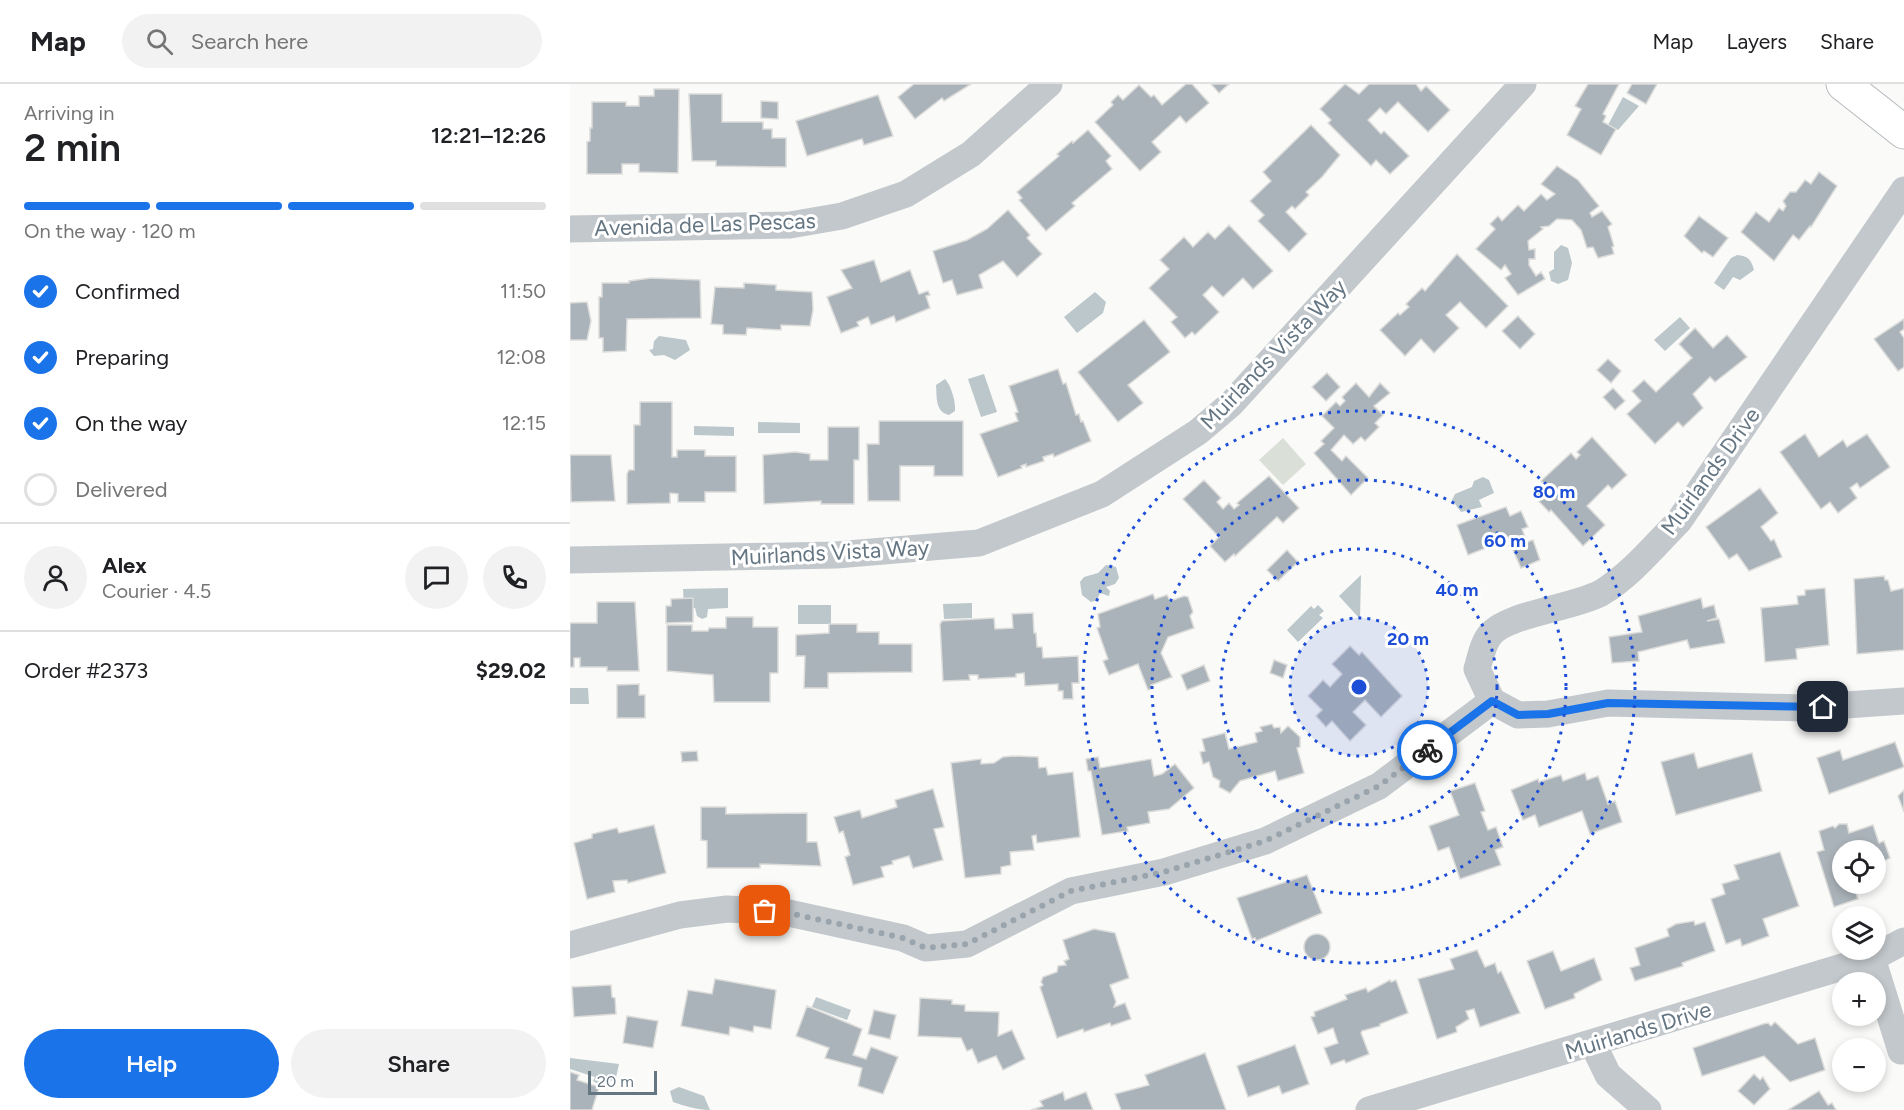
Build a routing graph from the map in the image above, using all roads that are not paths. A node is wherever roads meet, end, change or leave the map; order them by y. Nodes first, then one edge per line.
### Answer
1 (1049, 84) edge
2 (1523, 84) edge
3 (1843, 84) edge
4 (1904, 132) edge
5 (1904, 190) edge
6 (570, 229) edge
7 (570, 560) edge
8 (1492, 701) junction
9 (1904, 701) edge
10 (1904, 941) edge
11 (570, 945) edge
12 (1886, 951) edge
13 (1866, 960) edge
14 (1873, 960) edge
15 (1593, 1044) junction
16 (1901, 1051) dead end
17 (1369, 1110) edge
18 (1648, 1110) edge

1 - 6 street, Avenida de Las Pescas
2 - 7 street, Muirlands Vista Way
3 - 4 main road
5 - 8 street, Muirlands Drive
8 - 9 street
8 - 11 street
10 - 12 street, Muirlands Drive
13 - 15 street, Muirlands Drive
14 - 16 street
15 - 17 street, Muirlands Drive
15 - 18 street

